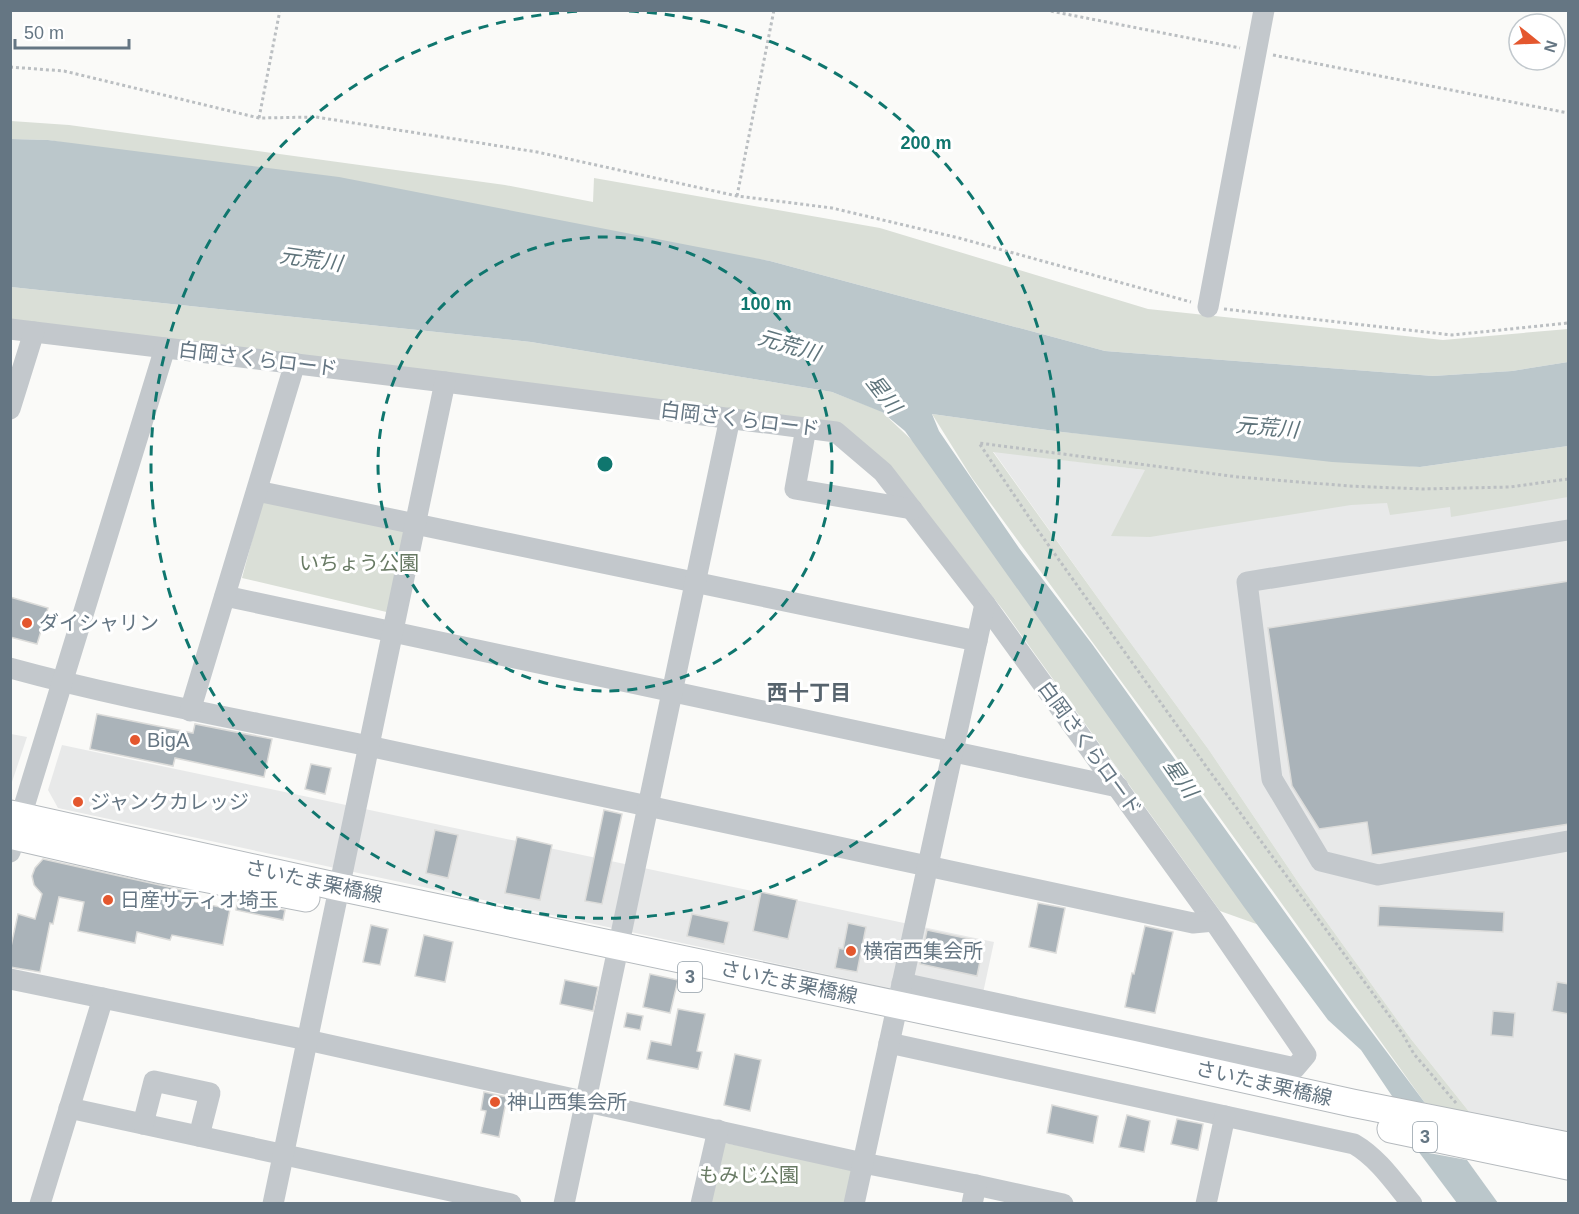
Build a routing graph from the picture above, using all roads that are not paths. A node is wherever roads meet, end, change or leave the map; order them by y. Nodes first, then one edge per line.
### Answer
1 (1264, 10) edge
2 (1208, 307) road end
3 (10, 329) edge
4 (34, 332) junction
5 (165, 348) junction
6 (295, 363) junction
7 (445, 382) junction
8 (10, 409) edge
9 (730, 418) junction
10 (806, 428) junction
11 (256, 490) junction
12 (912, 509) junction
13 (416, 524) junction
14 (1569, 530) edge
15 (696, 583) junction
16 (225, 596) junction
17 (985, 604) junction
18 (393, 632) junction
19 (977, 641) junction
20 (10, 669) edge
21 (63, 683) junction
22 (674, 692) junction
23 (190, 711) junction
24 (369, 746) junction
25 (953, 752) junction
26 (1118, 787) junction
27 (648, 807) junction
28 (14, 831) edge
29 (1569, 841) edge
30 (928, 866) junction
31 (337, 895) junction
32 (1214, 921) junction
33 (619, 953) junction
34 (10, 979) edge
35 (103, 998) junction
36 (896, 1013) junction
37 (307, 1040) junction
38 (586, 1101) junction
39 (69, 1108) junction
40 (1360, 1114) junction
41 (1225, 1116) junction
42 (143, 1124) junction
43 (718, 1130) junction
44 (200, 1136) junction
45 (1569, 1146) edge
46 (284, 1155) junction
47 (863, 1163) junction
48 (1569, 1166) edge
49 (974, 1194) edge
50 (40, 1203) edge
51 (273, 1203) edge
52 (511, 1203) edge
53 (564, 1203) edge
54 (701, 1203) edge
55 (854, 1203) edge
56 (1063, 1203) edge
57 (1206, 1203) edge
58 (1412, 1203) edge

1 - 2 street
3 - 4 street, 白岡さくらロード
4 - 5 street, 白岡さくらロード
4 - 8 street
5 - 6 street, 白岡さくらロード
5 - 21 street
6 - 7 street, 白岡さくらロード
6 - 11 street
7 - 9 street, 白岡さくらロード
7 - 13 street
9 - 10 street, 白岡さくらロード
9 - 15 street
10 - 12 street, 白岡さくらロード
10 - 12 street
11 - 13 street
11 - 16 street
12 - 17 street, 白岡さくらロード
13 - 15 street
13 - 18 street
14 - 29 street
15 - 19 street
15 - 22 street
16 - 18 street
16 - 23 street
17 - 19 street
17 - 26 street, 白岡さくらロード
18 - 22 street
18 - 24 street
19 - 25 street
20 - 21 street
21 - 23 street
21 - 28 street
22 - 25 street
22 - 27 street
23 - 24 street
24 - 27 street
24 - 31 street
25 - 26 street
25 - 30 street
26 - 32 street, 白岡さくらロード
27 - 30 street
27 - 33 street
28 - 31 main road, さいたま栗橋線 / 3
30 - 32 street
30 - 36 street
31 - 33 main road, さいたま栗橋線 / 3
31 - 37 street
32 - 36 street, 白岡さくらロード
33 - 36 main road, さいたま栗橋線 / 3
33 - 38 street
34 - 35 street
35 - 37 street
35 - 39 street
36 - 40 main road, さいたま栗橋線 / 3
36 - 41 street
36 - 47 street
37 - 38 street
37 - 46 street
38 - 43 street
38 - 53 street
39 - 42 street
39 - 50 street
40 - 45 main road, さいたま栗橋線 / 3
40 - 48 main road, さいたま栗橋線 / 3
41 - 57 street
41 - 58 street
42 - 44 street
42 - 44 street
43 - 47 street
43 - 54 street
44 - 46 street
46 - 51 street
46 - 52 street
47 - 49 street
47 - 55 street
49 - 56 street

